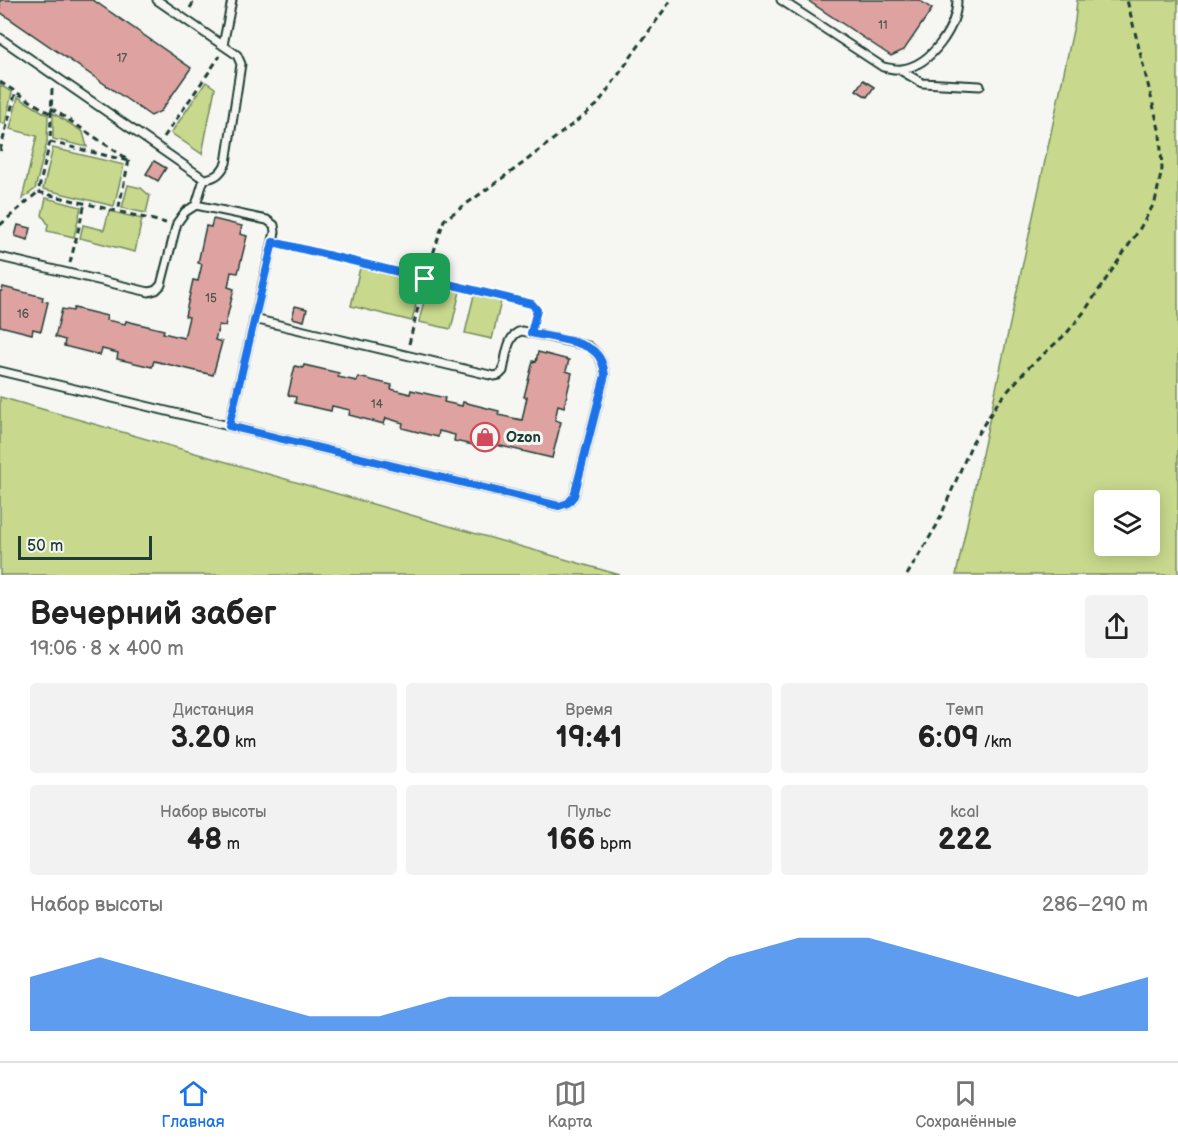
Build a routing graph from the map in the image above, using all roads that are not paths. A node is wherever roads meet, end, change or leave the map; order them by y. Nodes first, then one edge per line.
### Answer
1 (158, 0) edge
2 (232, 0) edge
3 (781, 0) edge
4 (957, 0) edge
5 (0, 38) edge
6 (224, 46) junction
7 (900, 70) junction
8 (980, 86) dead end
9 (204, 179) junction
10 (196, 204) junction
11 (0, 257) edge
12 (254, 319) junction
13 (0, 371) edge
14 (229, 426) junction

1 - 6 lane
2 - 6 lane
3 - 7 lane
4 - 7 lane
5 - 9 lane
6 - 9 lane
7 - 8 lane
9 - 10 lane
10 - 11 lane
10 - 12 lane
12 - 14 lane
12 - 14 lane
13 - 14 lane

